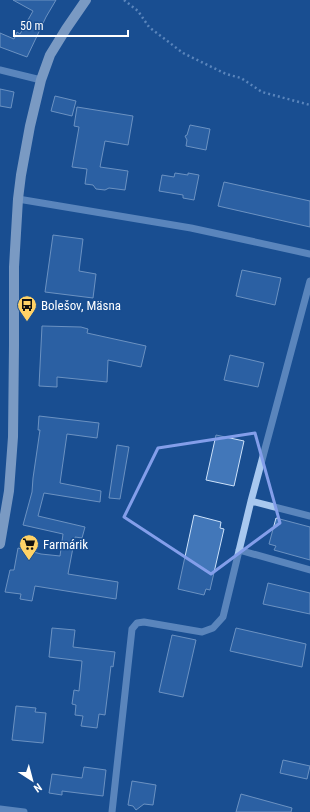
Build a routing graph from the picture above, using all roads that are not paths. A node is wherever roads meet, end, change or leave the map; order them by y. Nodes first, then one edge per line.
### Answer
1 (86, 0) edge
2 (0, 70) edge
3 (42, 80) junction
4 (18, 199) junction
5 (310, 254) edge
6 (310, 281) edge
7 (251, 501) junction
8 (310, 516) edge
9 (0, 544) edge
10 (239, 550) junction
11 (310, 570) edge
12 (0, 809) edge
13 (24, 812) edge
14 (112, 812) edge

1 - 3 main road
2 - 3 street
3 - 4 main road
4 - 5 street
4 - 9 main road
6 - 7 street
7 - 8 street
7 - 10 street
10 - 11 street
10 - 14 street
12 - 13 street

